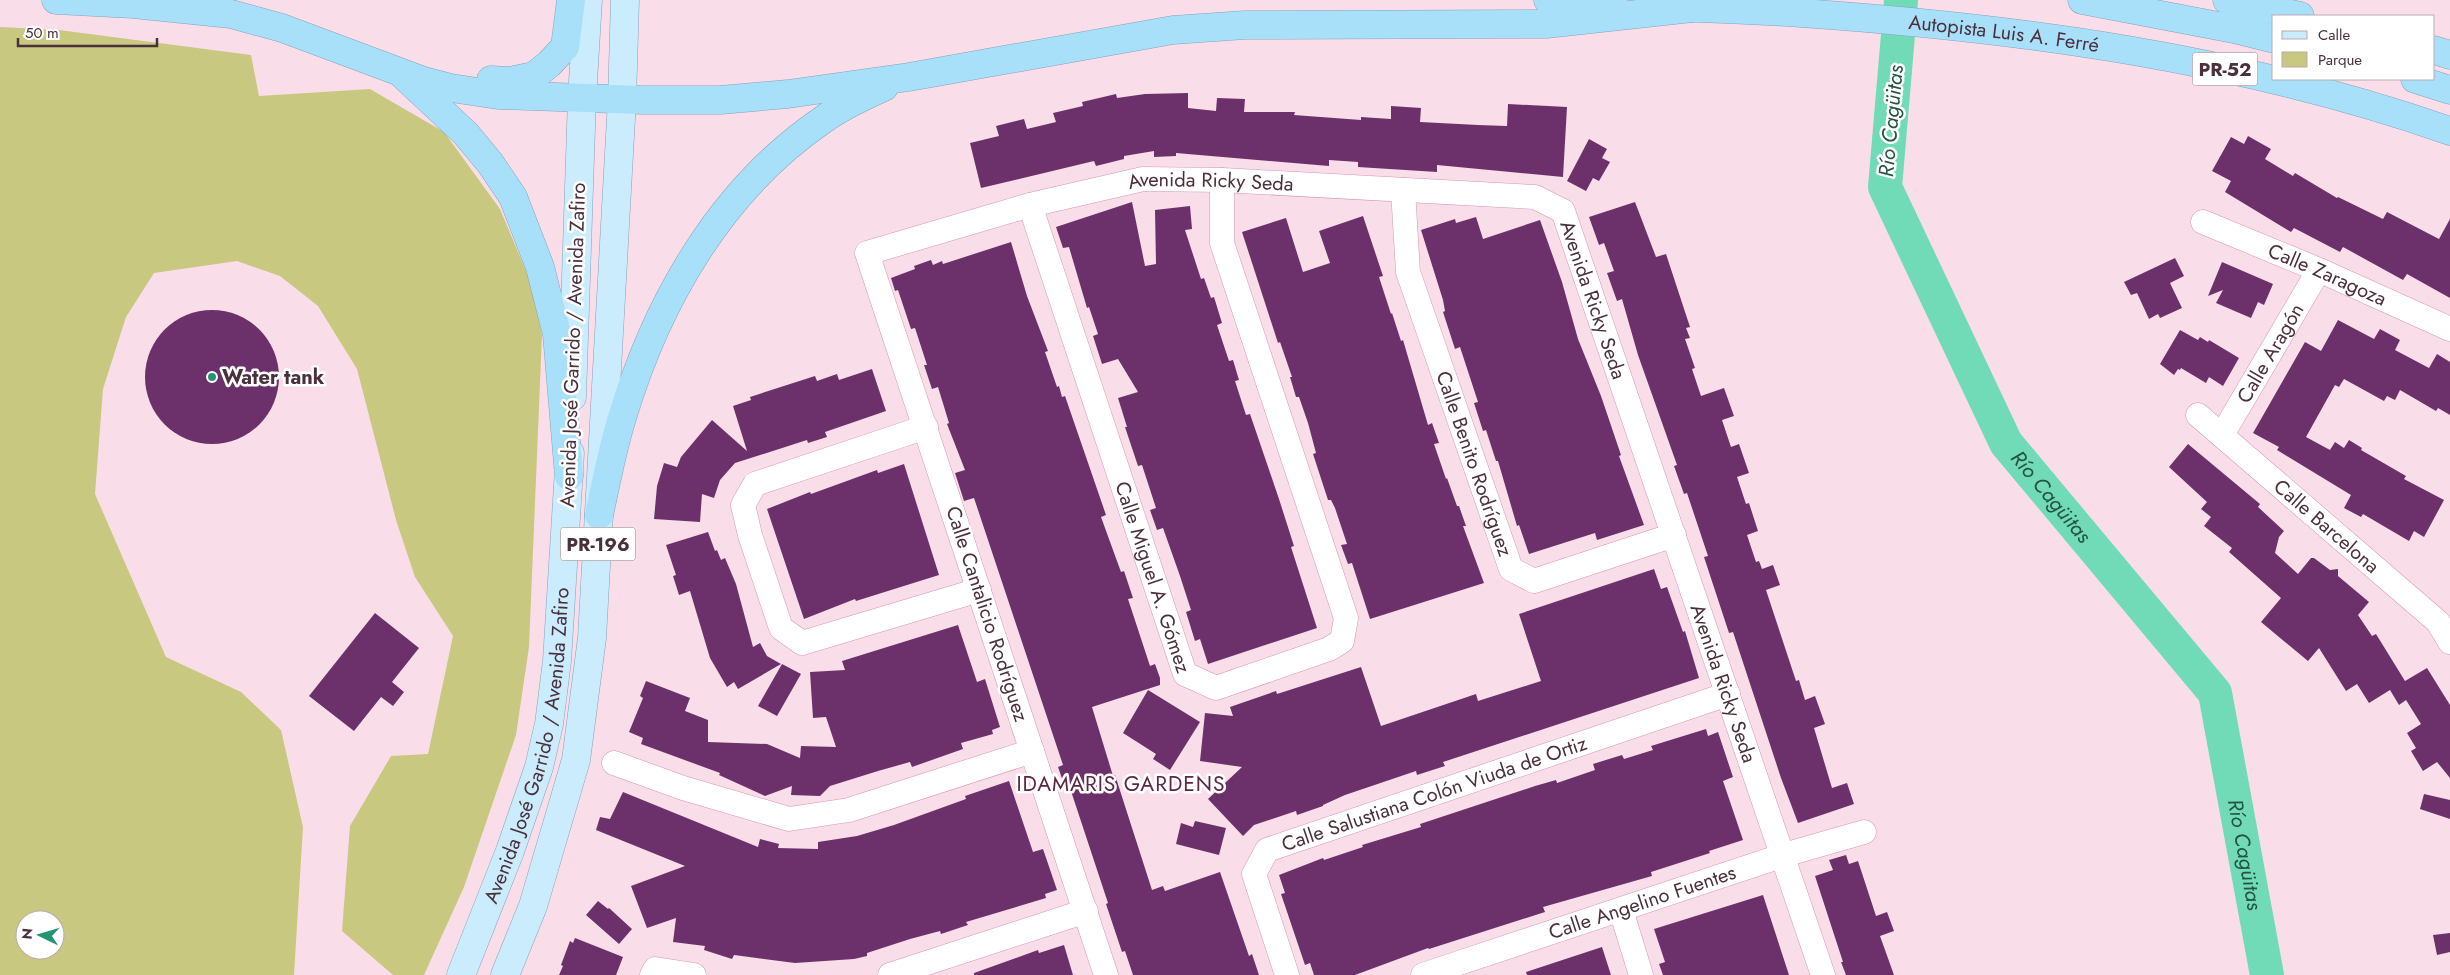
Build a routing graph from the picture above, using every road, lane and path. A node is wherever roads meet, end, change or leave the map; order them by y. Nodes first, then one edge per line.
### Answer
1 (56, 0) edge
2 (571, 0) edge
3 (588, 0) edge
4 (625, 0) edge
5 (1548, 0) edge
6 (2082, 0) edge
7 (2227, 0) edge
8 (1692, 8) junction
9 (2295, 15) edge
10 (578, 29) junction
11 (2272, 38) edge
12 (2435, 50) edge
13 (2450, 55) edge
14 (400, 71) junction
15 (909, 77) junction
16 (2418, 80) edge
17 (2450, 90) edge
18 (582, 98) junction
19 (622, 100) junction
20 (2450, 131) edge
21 (1222, 180) junction
22 (1403, 190) junction
23 (1030, 205) junction
24 (2203, 222) dead end
25 (867, 253) joint
26 (2319, 270) junction
27 (2450, 329) edge
28 (2198, 415) dead end
29 (926, 427) junction
30 (2222, 435) junction
31 (569, 476) junction
32 (599, 515) junction
33 (1674, 535) junction
34 (979, 590) junction
35 (2450, 642) edge
36 (1728, 694) junction
37 (1032, 751) junction
38 (614, 763) dead end
39 (1864, 832) dead end
40 (1784, 856) junction
41 (1621, 910) junction
42 (1086, 911) junction
43 (1462, 969) edge
44 (461, 975) edge
45 (504, 975) edge
46 (652, 975) edge
47 (694, 975) edge
48 (890, 975) edge
49 (1106, 975) edge
50 (1287, 975) edge
51 (1422, 975) edge
52 (1642, 975) edge
53 (1823, 975) edge

1 - 14 highway
2 - 10 highway
3 - 10 main road, Avenida José Garrido / Avenida Zafiro / PR-196
4 - 19 main road, Avenida José Garrido / Avenida Zafiro / PR-196
5 - 8 highway, Autopista Luis A. Ferré / PR-52
6 - 11 highway, PR-52
7 - 9 highway
8 - 15 highway
8 - 20 highway, Autopista Luis A. Ferré / PR-52
10 - 14 highway
10 - 18 main road, Avenida José Garrido / Avenida Zafiro / PR-196
12 - 13 highway
14 - 18 highway
14 - 31 highway
15 - 19 highway
15 - 32 highway
16 - 17 highway
18 - 19 highway
18 - 31 main road, Avenida José Garrido / Avenida Zafiro / PR-196
19 - 32 main road, Avenida José Garrido / Avenida Zafiro / PR-196
21 - 22 street, Avenida Ricky Seda
21 - 23 street, Avenida Ricky Seda
21 - 23 street, Calle Miguel A. Gómez
22 - 33 street, Avenida Ricky Seda
22 - 33 street, Calle Benito Rodríguez
23 - 25 street, Avenida Ricky Seda
24 - 26 street, Calle Zaragoza
25 - 29 street, Calle Cantalicio Rodríguez
26 - 27 street, Calle Zaragoza
26 - 30 street, Calle Aragón
28 - 30 street, Calle Barcelona
29 - 34 street, Calle Cantalicio Rodríguez
29 - 34 street
30 - 35 street, Calle Barcelona
31 - 44 main road, Avenida José Garrido / Avenida Zafiro / PR-196
32 - 45 main road, Avenida José Garrido / Avenida Zafiro / PR-196
33 - 36 street, Avenida Ricky Seda
34 - 37 street, Calle Cantalicio Rodríguez
36 - 40 street, Avenida Ricky Seda
36 - 50 street, Calle Salustiana Colón Viuda de Ortiz
37 - 38 street
37 - 42 street, Calle Cantalicio Rodríguez
39 - 40 street, Calle Angelino Fuentes
40 - 41 street, Calle Angelino Fuentes
40 - 53 street, Avenida Ricky Seda
41 - 43 street, Calle Angelino Fuentes
41 - 52 street
42 - 48 street
42 - 49 street, Calle Cantalicio Rodríguez
43 - 51 street, Calle Angelino Fuentes
46 - 47 street

